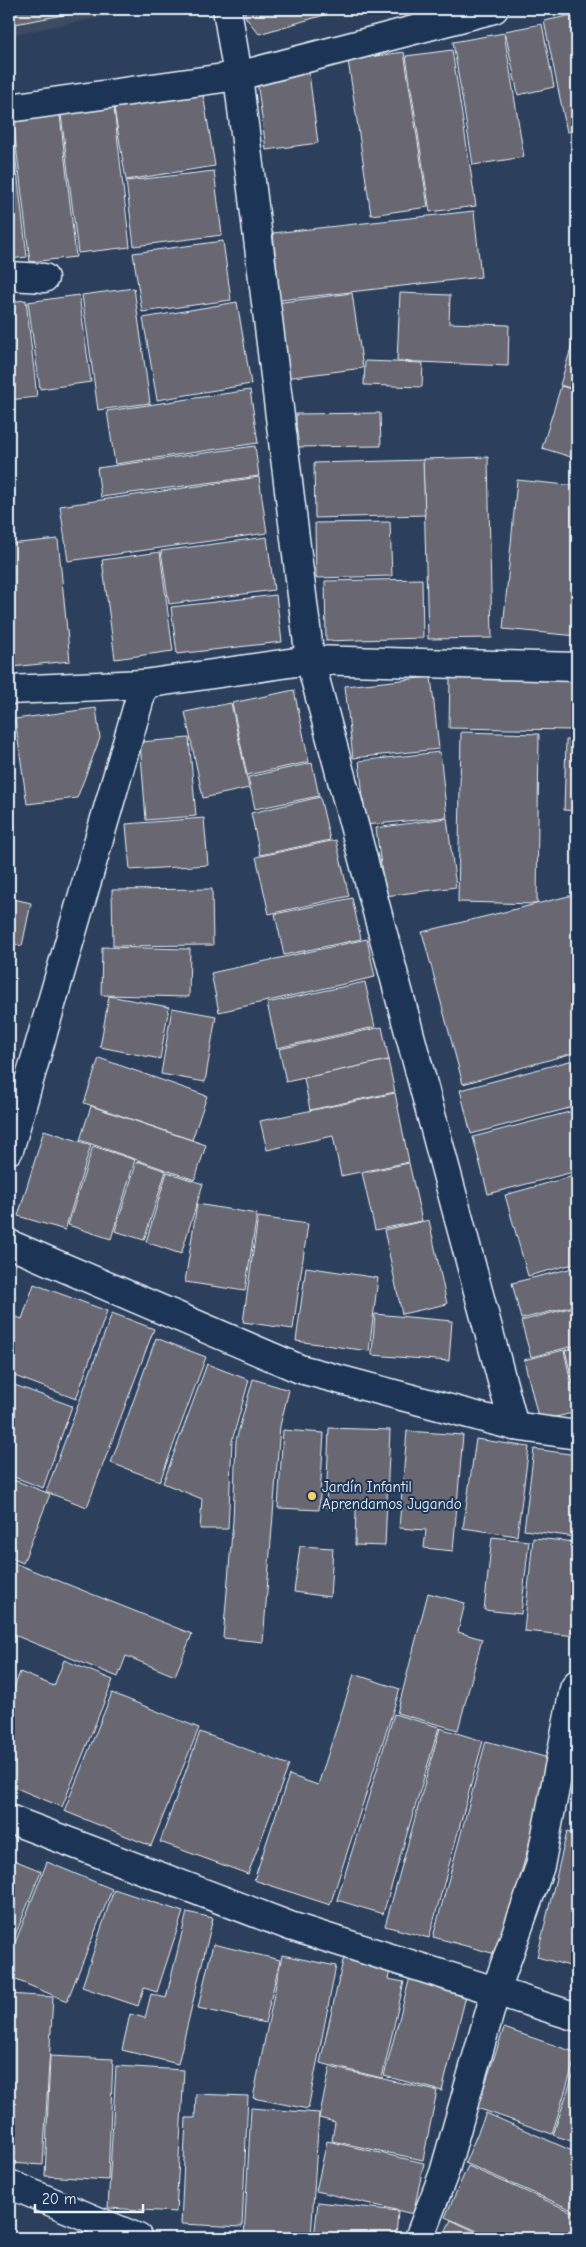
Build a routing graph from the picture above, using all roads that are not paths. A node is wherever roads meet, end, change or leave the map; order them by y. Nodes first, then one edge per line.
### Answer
1 (227, 9) edge
2 (494, 9) edge
3 (238, 76) junction
4 (9, 108) edge
5 (9, 276) edge
6 (44, 278) dead end
7 (310, 660) junction
8 (577, 666) edge
9 (144, 684) junction
10 (9, 690) edge
11 (9, 1150) edge
12 (9, 1244) edge
13 (514, 1426) junction
14 (577, 1435) edge
15 (577, 1684) edge
16 (9, 1819) edge
17 (496, 1990) junction
18 (577, 2017) edge
19 (9, 2184) edge
20 (138, 2238) edge
21 (419, 2238) edge

1 - 3 street
2 - 3 street
3 - 4 street
3 - 7 street
5 - 6 street
7 - 8 street
7 - 9 street
7 - 13 street
9 - 10 street
9 - 11 street
12 - 13 street
13 - 14 street
15 - 17 street
16 - 17 street
17 - 18 street
17 - 21 street
19 - 20 street

